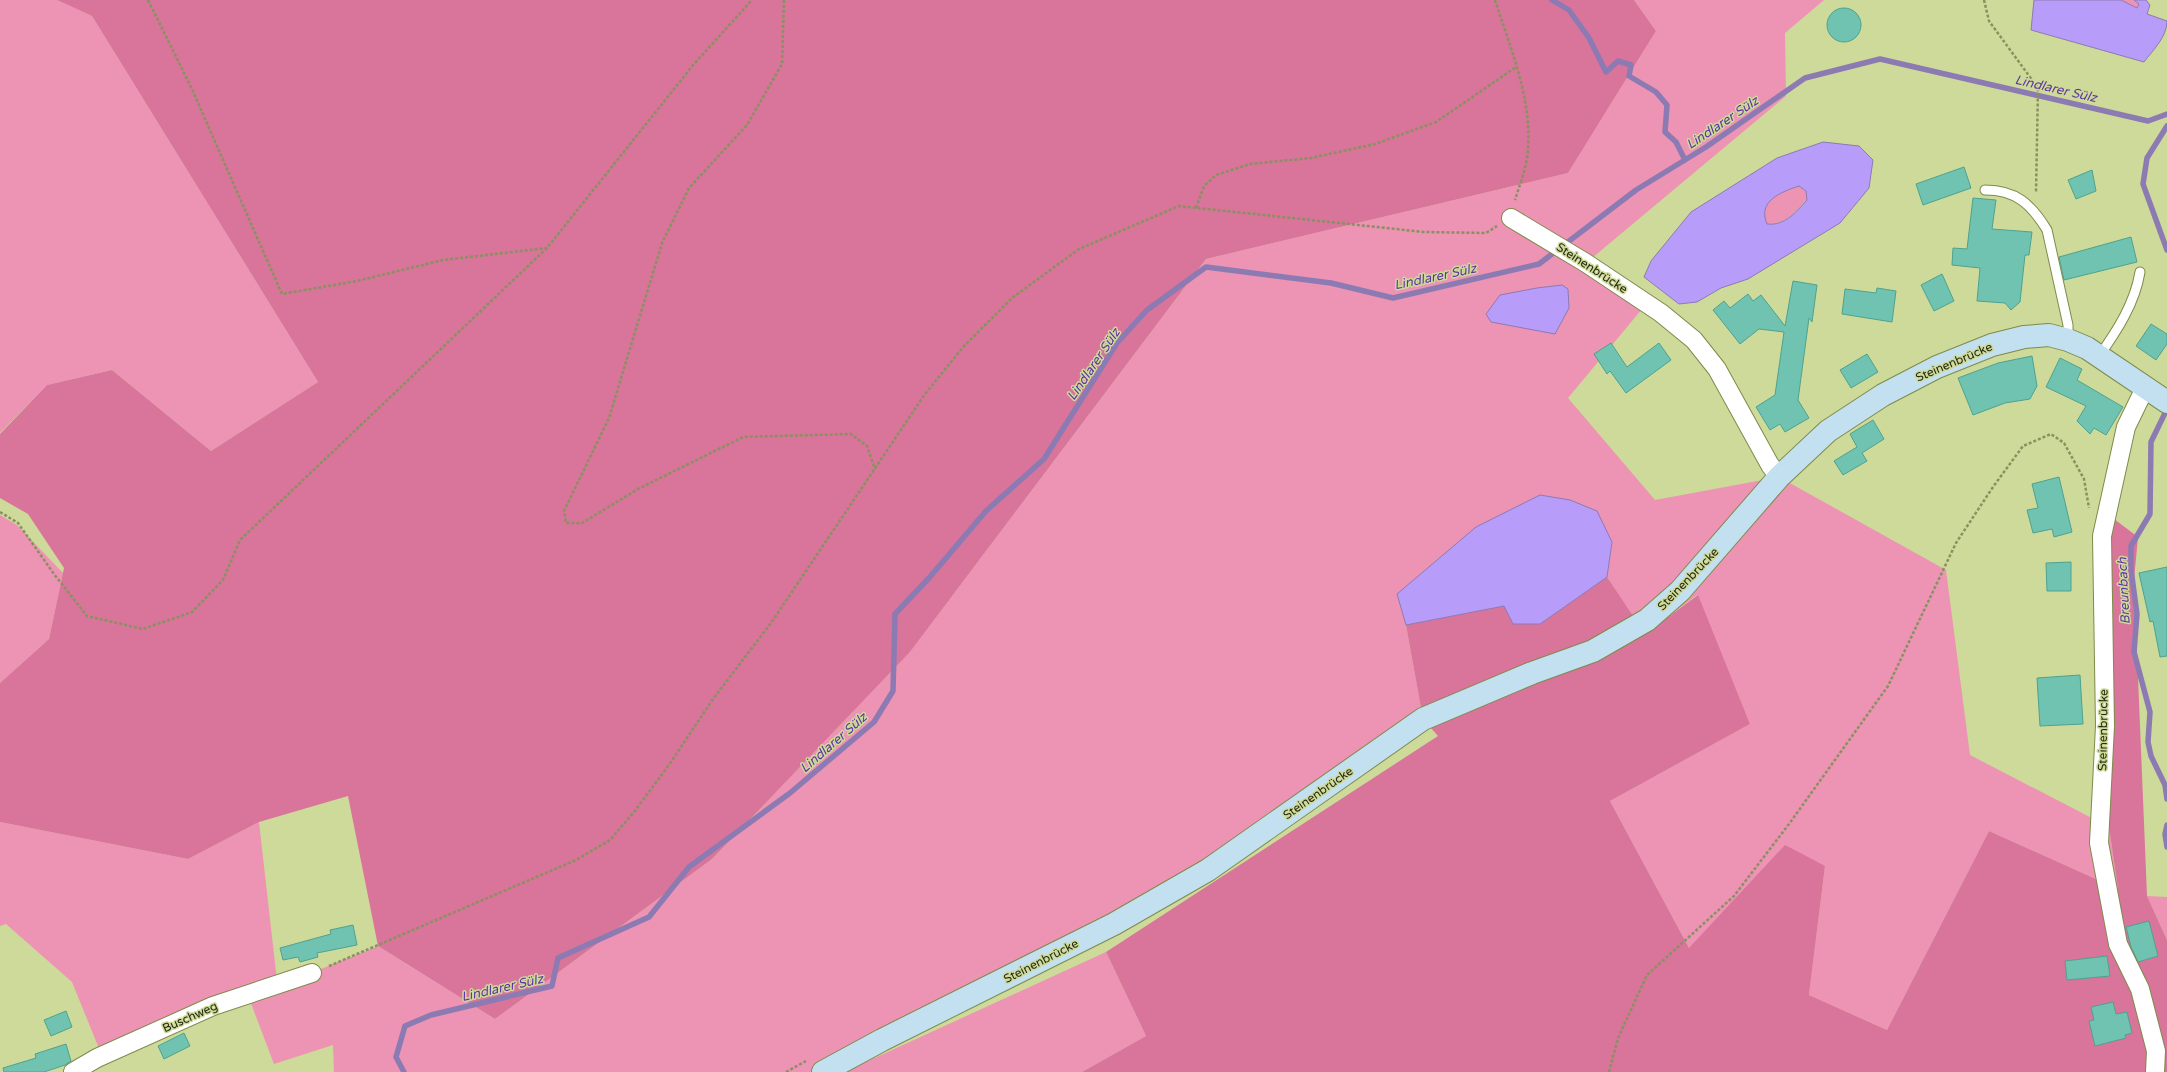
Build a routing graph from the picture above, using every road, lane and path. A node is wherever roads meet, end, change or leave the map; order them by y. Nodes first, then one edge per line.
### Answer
1 (148, 0) edge
2 (752, 0) edge
3 (784, 0) edge
4 (1495, 0) edge
5 (1984, 0) edge
6 (1516, 67) junction
7 (1985, 190) dead end
8 (1196, 208) junction
9 (2040, 217) junction
10 (1511, 218) junction
11 (547, 248) junction
12 (2140, 272) dead end
13 (2068, 340) junction
14 (2099, 356) junction
15 (2157, 395) edge
16 (875, 469) junction
17 (1779, 477) junction
18 (0, 512) edge
19 (2102, 536) junction
20 (312, 973) joint
21 (73, 1072) edge
22 (823, 1072) edge
23 (1609, 1072) edge
24 (2155, 1072) edge

1 - 11 path
2 - 11 path
3 - 16 path
4 - 6 path
5 - 9 path
6 - 8 path
6 - 10 path
7 - 9 lane
8 - 10 path
8 - 16 path
9 - 13 lane
10 - 17 street, Steinenbrücke
11 - 18 path
12 - 14 lane
13 - 14 main road, Steinenbrücke
13 - 17 main road, Steinenbrücke
14 - 15 main road, Steinenbrücke
15 - 19 street, Steinenbrücke
16 - 20 path
17 - 22 main road, Steinenbrücke
19 - 23 path
19 - 24 street, Steinenbrücke
20 - 21 street, Buschweg

